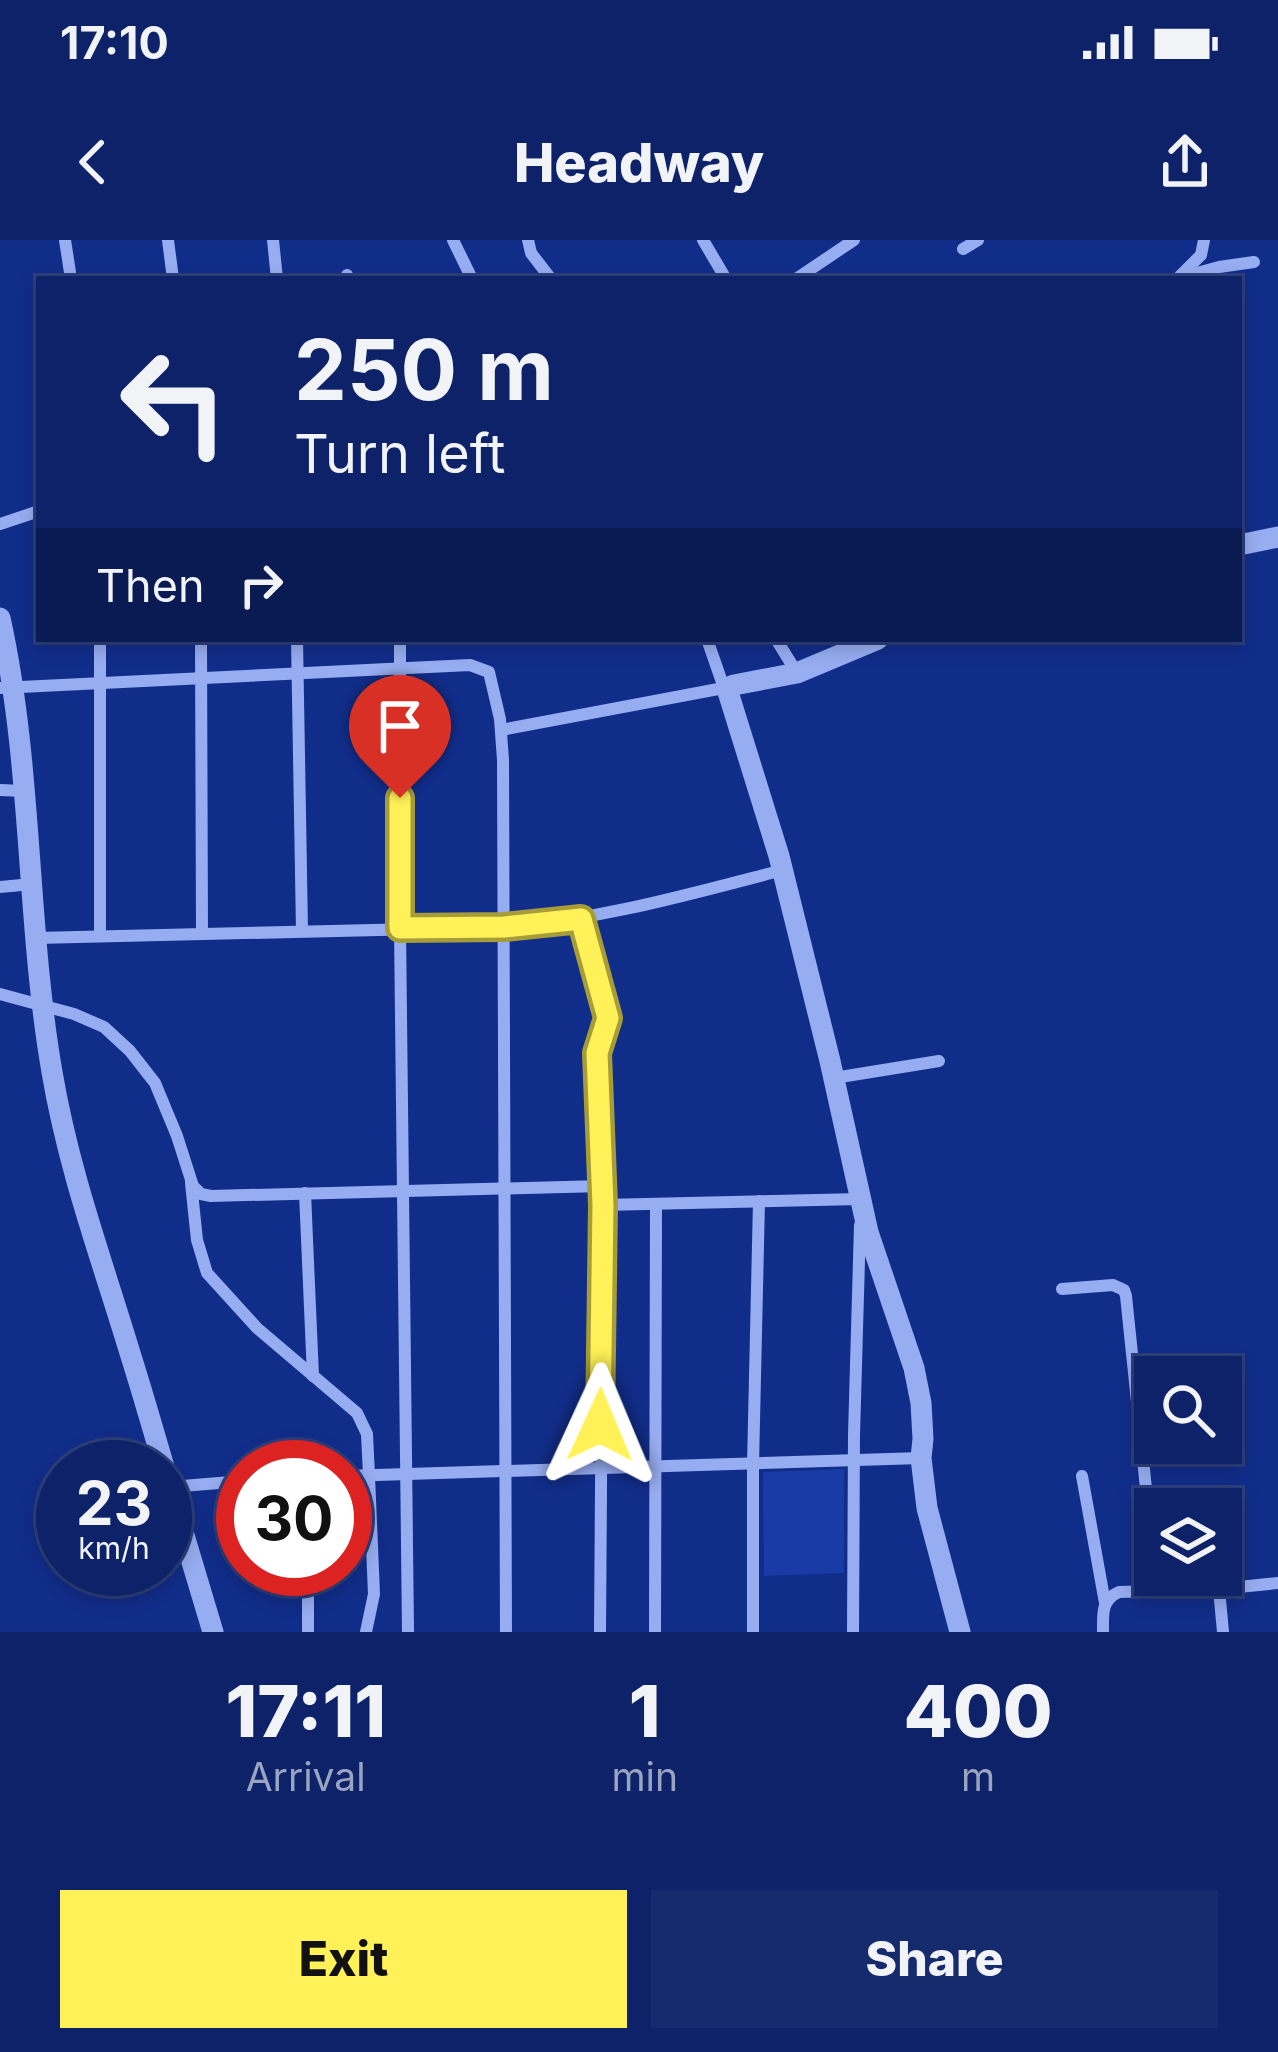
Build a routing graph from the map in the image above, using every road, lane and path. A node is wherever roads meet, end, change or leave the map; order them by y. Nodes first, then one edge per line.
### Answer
1 (65, 240) edge
2 (168, 240) edge
3 (273, 240) edge
4 (453, 240) edge
5 (528, 240) edge
6 (703, 240) edge
7 (978, 240) edge
8 (1204, 240) edge
9 (849, 241) edge
10 (963, 248) dead end
11 (1254, 262) dead end
12 (71, 276) edge
13 (173, 276) edge
14 (277, 276) edge
15 (471, 276) edge
16 (549, 276) edge
17 (724, 276) edge
18 (800, 276) edge
19 (1179, 276) edge
20 (1184, 276) edge
21 (36, 512) edge
22 (0, 524) edge
23 (1278, 537) edge
24 (1242, 543) edge
25 (0, 618) edge
26 (100, 642) edge
27 (201, 642) edge
28 (298, 642) edge
29 (400, 642) edge
30 (708, 642) edge
31 (778, 642) edge
32 (871, 642) edge
33 (401, 669) junction
34 (298, 673) junction
35 (797, 673) junction
36 (202, 677) junction
37 (101, 682) junction
38 (6, 688) edge
39 (727, 688) junction
40 (501, 730) junction
41 (0, 790) edge
42 (24, 791) junction
43 (783, 870) junction
44 (32, 884) junction
45 (0, 887) edge
46 (581, 919) junction
47 (504, 927) junction
48 (400, 928) junction
49 (302, 931) junction
50 (202, 933) junction
51 (100, 936) junction
52 (37, 938) junction
53 (0, 994) edge
54 (43, 1007) junction
55 (939, 1061) dead end
56 (834, 1078) junction
57 (191, 1183) junction
58 (602, 1186) junction
59 (504, 1189) junction
60 (402, 1192) junction
61 (305, 1193) junction
62 (860, 1198) junction
63 (759, 1201) junction
64 (656, 1204) junction
65 (603, 1205) junction
66 (1062, 1288) dead end
67 (313, 1376) junction
68 (155, 1440) edge
69 (367, 1440) edge
70 (921, 1458) junction
71 (854, 1461) junction
72 (753, 1465) junction
73 (654, 1468) junction
74 (599, 1469) junction
75 (504, 1473) junction
76 (372, 1476) edge
77 (407, 1476) junction
78 (1082, 1476) dead end
79 (1146, 1488) edge
80 (372, 1535) edge
81 (192, 1562) edge
82 (1278, 1583) edge
83 (1242, 1587) edge
84 (1134, 1592) edge
85 (308, 1596) edge
86 (1220, 1596) edge
87 (1105, 1603) junction
88 (958, 1628) edge
89 (213, 1632) edge
90 (308, 1632) edge
91 (366, 1632) edge
92 (408, 1632) edge
93 (506, 1632) edge
94 (600, 1632) edge
95 (655, 1632) edge
96 (753, 1632) edge
97 (853, 1632) edge
98 (1103, 1632) edge
99 (1223, 1632) edge

1 - 12 street
2 - 13 street
3 - 14 street
4 - 15 street
5 - 16 street
6 - 17 street
7 - 10 street
8 - 19 street
9 - 18 street
11 - 20 street
21 - 22 street
23 - 24 street
25 - 38 street
26 - 37 street
27 - 36 street
28 - 34 street
29 - 33 street
30 - 39 street
31 - 35 street
32 - 35 street
33 - 34 street
33 - 40 street
33 - 48 street
34 - 36 street
34 - 49 street
35 - 39 street
36 - 37 street
36 - 50 street
37 - 38 street
37 - 51 street
38 - 42 street
39 - 40 street
39 - 43 street
40 - 47 street
41 - 42 street
42 - 44 street
43 - 46 street
43 - 56 street
44 - 45 street
44 - 52 street
46 - 47 street
46 - 58 street
47 - 48 street
47 - 59 street
48 - 49 street
48 - 60 street
49 - 50 street
50 - 51 street
51 - 52 street
52 - 54 street
53 - 54 street
54 - 57 street
54 - 68 street
55 - 56 street
56 - 62 street
57 - 61 street
57 - 67 street
58 - 59 street
58 - 65 street
59 - 60 street
59 - 75 street
60 - 61 street
60 - 77 street
61 - 67 street
62 - 63 street
62 - 70 street
62 - 71 street
63 - 64 street
63 - 72 street
64 - 65 street
64 - 73 street
65 - 74 street
66 - 79 street
67 - 69 street
70 - 71 street
70 - 88 street
71 - 72 street
71 - 97 street
72 - 73 street
72 - 96 street
73 - 74 street
73 - 95 street
74 - 75 street
74 - 94 street
75 - 77 street
75 - 93 street
76 - 77 street
77 - 92 street
78 - 87 street
80 - 91 street
81 - 89 street
82 - 83 street
84 - 87 street
85 - 90 street
86 - 99 street
87 - 98 street

